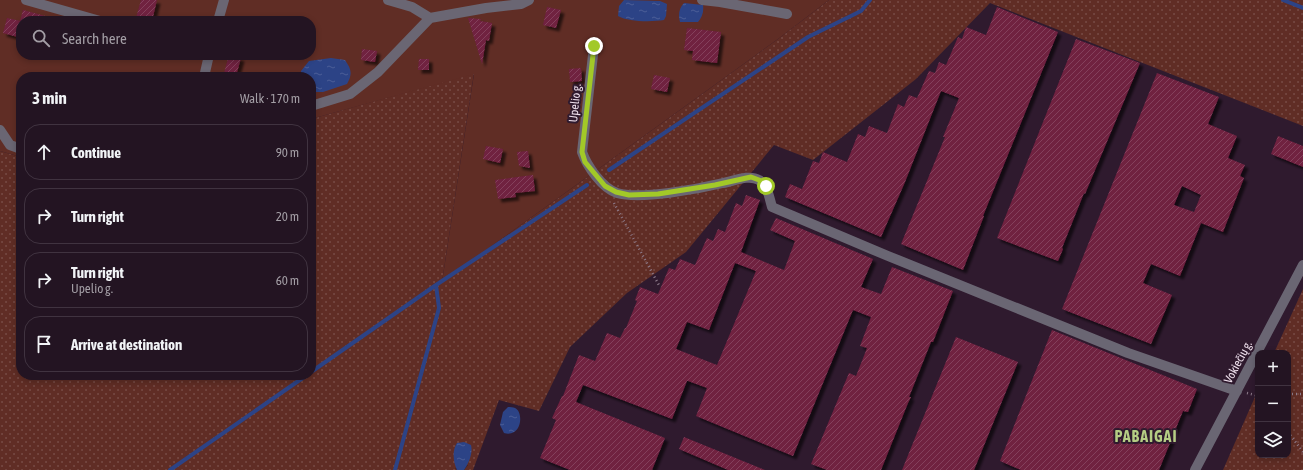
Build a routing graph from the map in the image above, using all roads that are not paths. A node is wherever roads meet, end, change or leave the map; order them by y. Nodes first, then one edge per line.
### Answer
1 (26, 0) edge
2 (224, 0) edge
3 (388, 0) edge
4 (529, 0) edge
5 (702, 0) edge
6 (787, 14) dead end
7 (82, 16) edge
8 (219, 16) edge
9 (430, 18) junction
10 (594, 46) dead end
11 (208, 60) edge
12 (205, 72) edge
13 (316, 104) edge
14 (0, 130) edge
15 (16, 148) edge
16 (1303, 265) edge
17 (1237, 391) junction
18 (1195, 470) edge

1 - 7 street
2 - 8 street
3 - 9 street
4 - 9 street
5 - 6 street
9 - 13 street
10 - 17 street, Upelio g.
11 - 12 street
14 - 15 street
16 - 17 street, Vokiečių g.
17 - 18 street, Vokiečių g.

